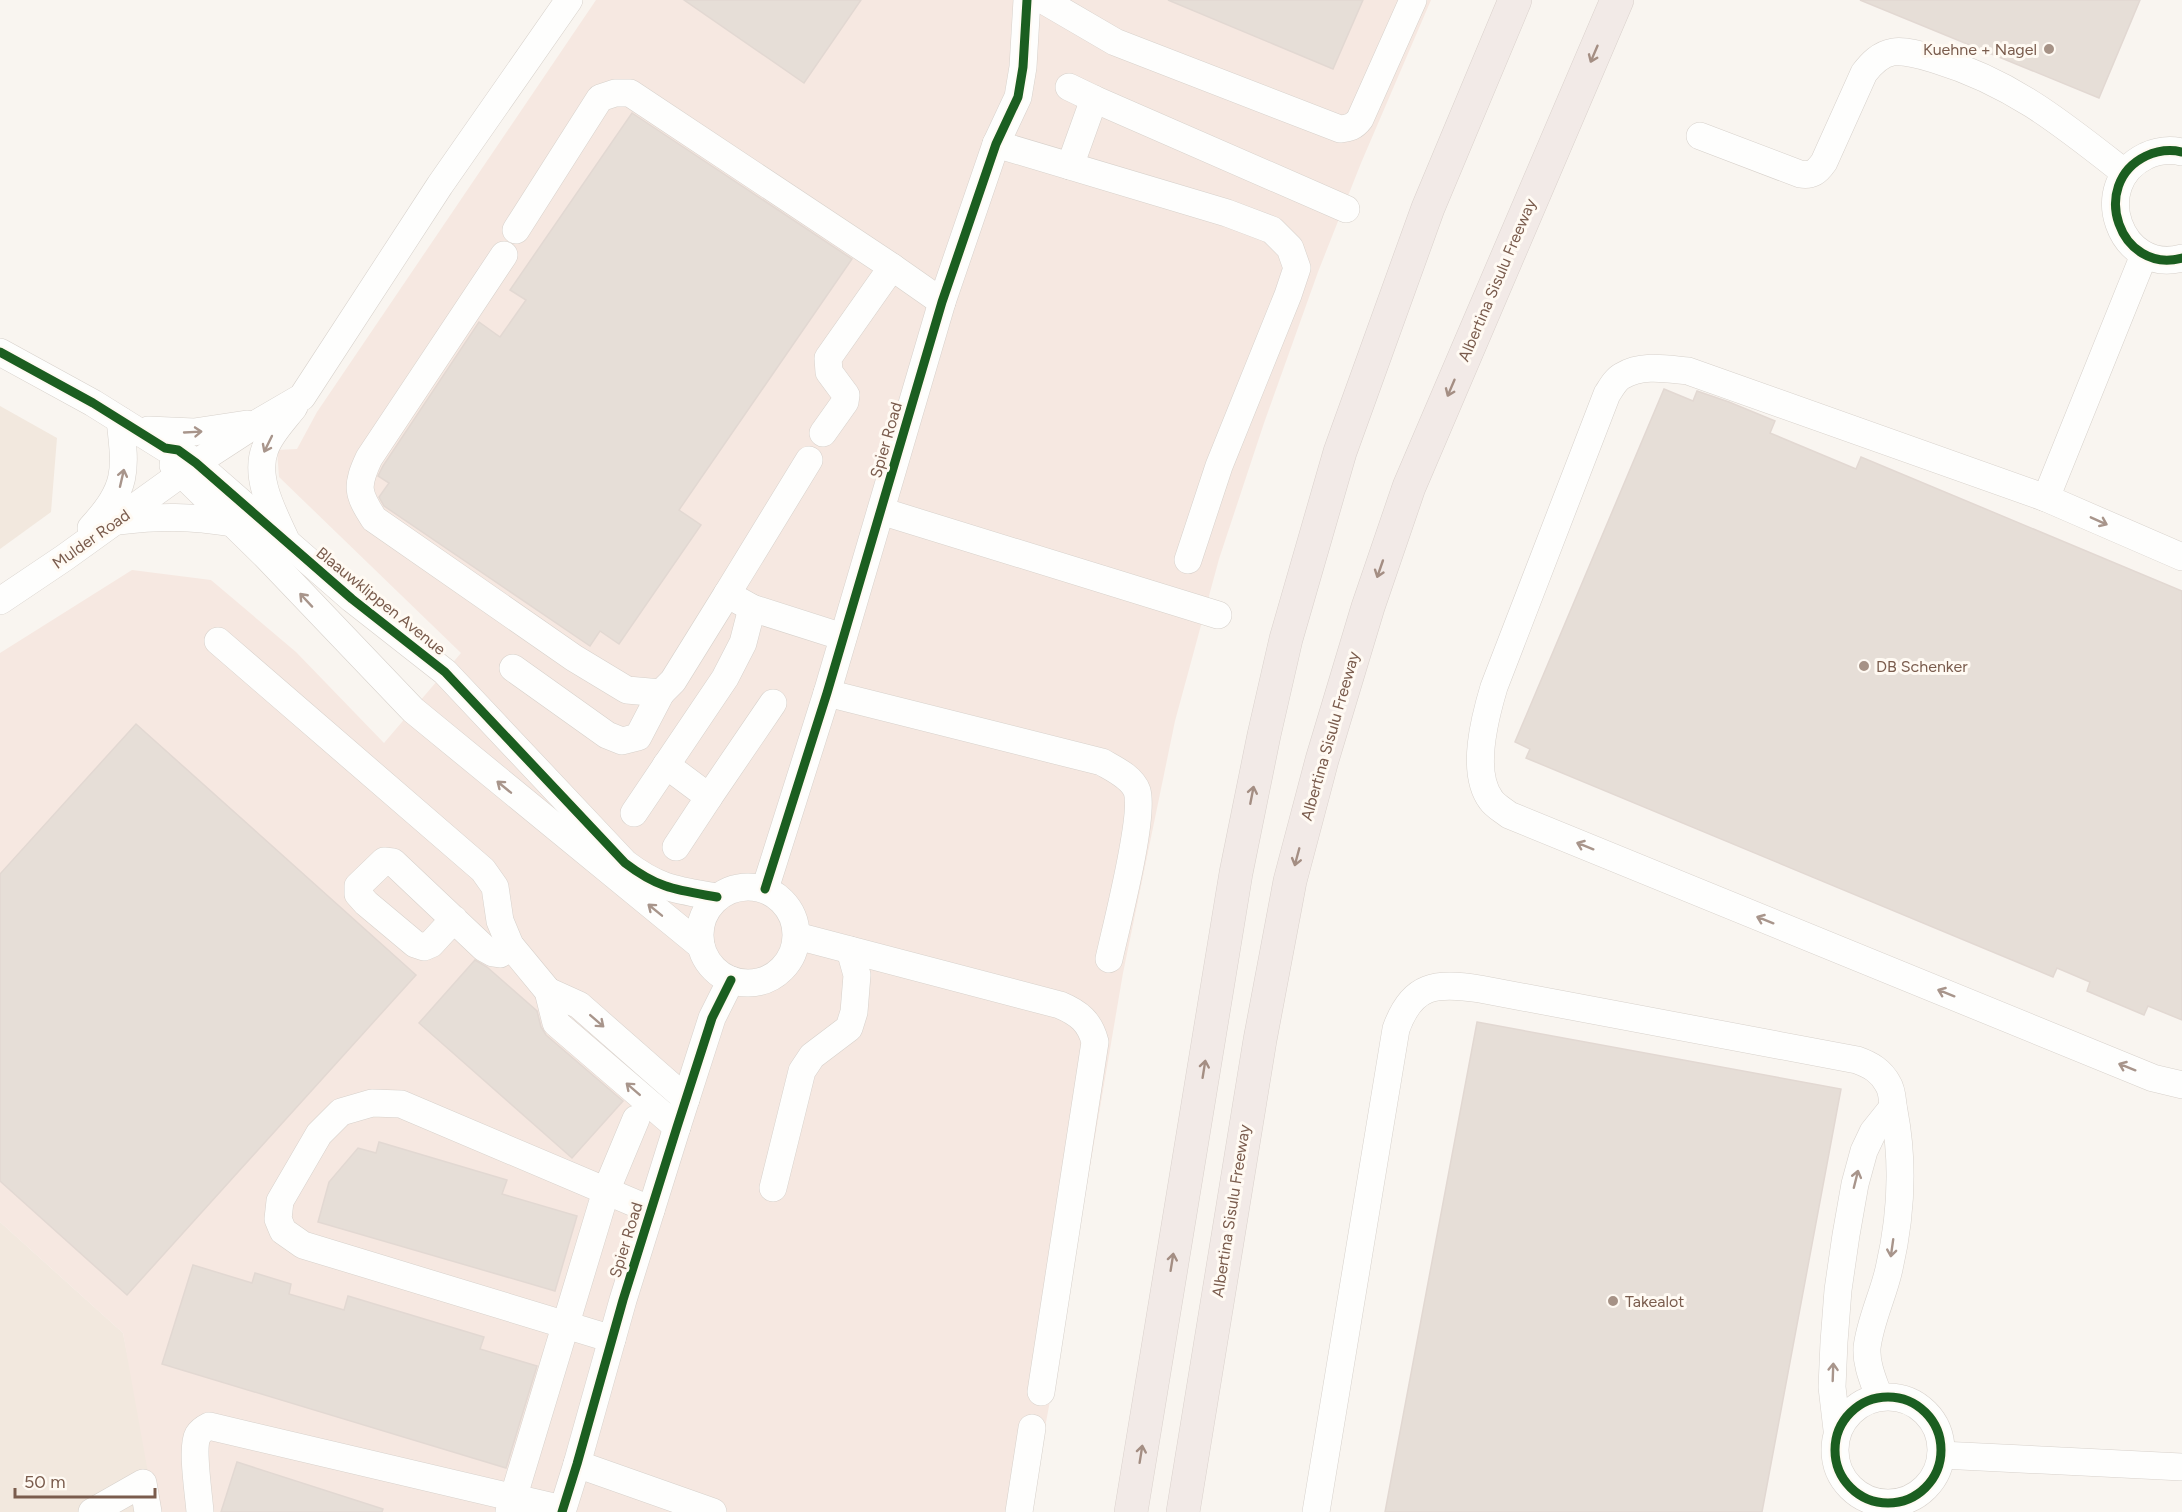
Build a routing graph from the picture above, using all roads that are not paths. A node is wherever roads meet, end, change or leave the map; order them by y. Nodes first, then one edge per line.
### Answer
1 (569, 0) edge
2 (1027, 0) edge
3 (1042, 0) edge
4 (1413, 0) edge
5 (1515, 0) edge
6 (1617, 0) edge
7 (1069, 87) dead end
8 (1094, 99) junction
9 (1700, 136) dead end
10 (996, 144) junction
11 (2182, 152) edge
12 (1070, 166) junction
13 (2125, 173) junction
14 (1346, 209) dead end
15 (516, 230) dead end
16 (504, 255) dead end
17 (2144, 255) junction
18 (2182, 258) edge
19 (892, 267) junction
20 (942, 302) junction
21 (0, 352) edge
22 (302, 397) junction
23 (259, 422) junction
24 (128, 424) junction
25 (823, 433) dead end
26 (809, 460) dead end
27 (189, 469) junction
28 (2046, 498) junction
29 (881, 511) junction
30 (116, 522) junction
31 (233, 523) junction
32 (289, 544) junction
33 (2182, 557) edge
34 (64, 558) junction
35 (1188, 560) dead end
36 (727, 594) junction
37 (0, 601) edge
38 (752, 608) junction
39 (372, 614) junction
40 (1218, 615) dead end
41 (843, 637) junction
42 (218, 641) dead end
43 (347, 641) junction
44 (513, 668) dead end
45 (661, 693) junction
46 (827, 693) junction
47 (773, 703) dead end
48 (483, 711) junction
49 (452, 744) junction
50 (666, 765) junction
51 (709, 797) junction
52 (634, 813) dead end
53 (676, 847) dead end
54 (765, 889) junction
55 (717, 897) junction
56 (454, 919) dead end
57 (797, 936) junction
58 (510, 945) junction
59 (701, 946) junction
60 (850, 950) junction
61 (1109, 959) dead end
62 (731, 980) junction
63 (548, 992) junction
64 (2182, 1085) edge
65 (686, 1099) junction
66 (1893, 1107) junction
67 (636, 1119) dead end
68 (677, 1127) junction
69 (773, 1188) dead end
70 (606, 1191) junction
71 (651, 1210) junction
72 (565, 1324) junction
73 (612, 1339) junction
74 (1041, 1392) dead end
75 (1879, 1397) junction
76 (1032, 1428) dead end
77 (1837, 1430) junction
78 (1941, 1455) junction
79 (577, 1464) junction
80 (2182, 1467) edge
81 (511, 1505) edge
82 (562, 1511) edge
83 (92, 1512) edge
84 (148, 1512) edge
85 (200, 1512) edge
86 (713, 1512) edge
87 (1019, 1512) edge
88 (1131, 1512) edge
89 (1183, 1512) edge
90 (1316, 1512) edge

1 - 22 street
2 - 10 street, Spier Road
3 - 4 street
88 -> 5 highway
6 -> 89 highway, Albertina Sisulu Freeway
7 - 8 street
8 - 12 street
8 - 14 street
9 - 13 street
10 - 12 street
10 - 20 street, Spier Road
11 - 13 street
12 - 35 street
13 - 17 street
15 - 19 street
16 - 45 street
17 - 18 street
17 - 28 street
19 - 20 street
19 - 25 street
20 - 29 street, Spier Road
21 - 24 street, Blaauwklippen Avenue
22 - 23 street, Mulder Road
22 -> 32 street
24 -> 23 street
23 - 27 street, Mulder Road
24 - 27 street, Blaauwklippen Avenue
34 -> 24 street
26 - 36 street
27 - 30 street, Mulder Road
27 - 31 street, Blaauwklippen Avenue
27 - 32 street, Blaauwklippen Avenue
28 -> 33 street
64 -> 28 street
29 - 40 street
29 - 41 street, Spier Road
30 - 31 street
30 - 34 street, Mulder Road
43 -> 31 street, Blaauwklippen Avenue
32 - 39 street, Blaauwklippen Avenue
34 - 37 street, Mulder Road
36 - 38 street
36 - 45 street
38 - 41 street
38 - 50 street
39 - 43 street
39 - 48 street, Blaauwklippen Avenue
41 - 46 street, Spier Road
42 - 58 street
43 - 49 street, Blaauwklippen Avenue
44 - 45 street
46 - 54 street, Spier Road
46 - 61 street
47 - 51 street
48 - 49 street
48 - 55 street, Blaauwklippen Avenue
59 -> 49 street, Blaauwklippen Avenue
50 - 51 street
50 - 52 street
51 - 53 street
54 - 55 street
54 - 57 street
55 - 59 street
56 - 58 street
57 - 60 street
57 - 62 street
58 - 63 street
59 - 62 street
60 - 69 street
60 - 74 street
62 - 65 street, Spier Road
63 -> 65 street
68 -> 63 street
65 - 68 street, Spier Road
66 -> 75 street
77 -> 66 street
66 - 90 street
67 - 70 street
68 - 71 street, Spier Road
70 - 71 street
70 - 72 street
70 - 72 street
71 - 73 street, Spier Road
72 - 73 street
72 - 81 street
73 - 79 street, Spier Road
75 - 77 street
75 - 78 street
76 - 87 street
77 - 78 street
78 - 80 street
79 - 82 street, Spier Road
79 - 86 street
81 - 82 street
81 - 85 street
83 - 84 street

